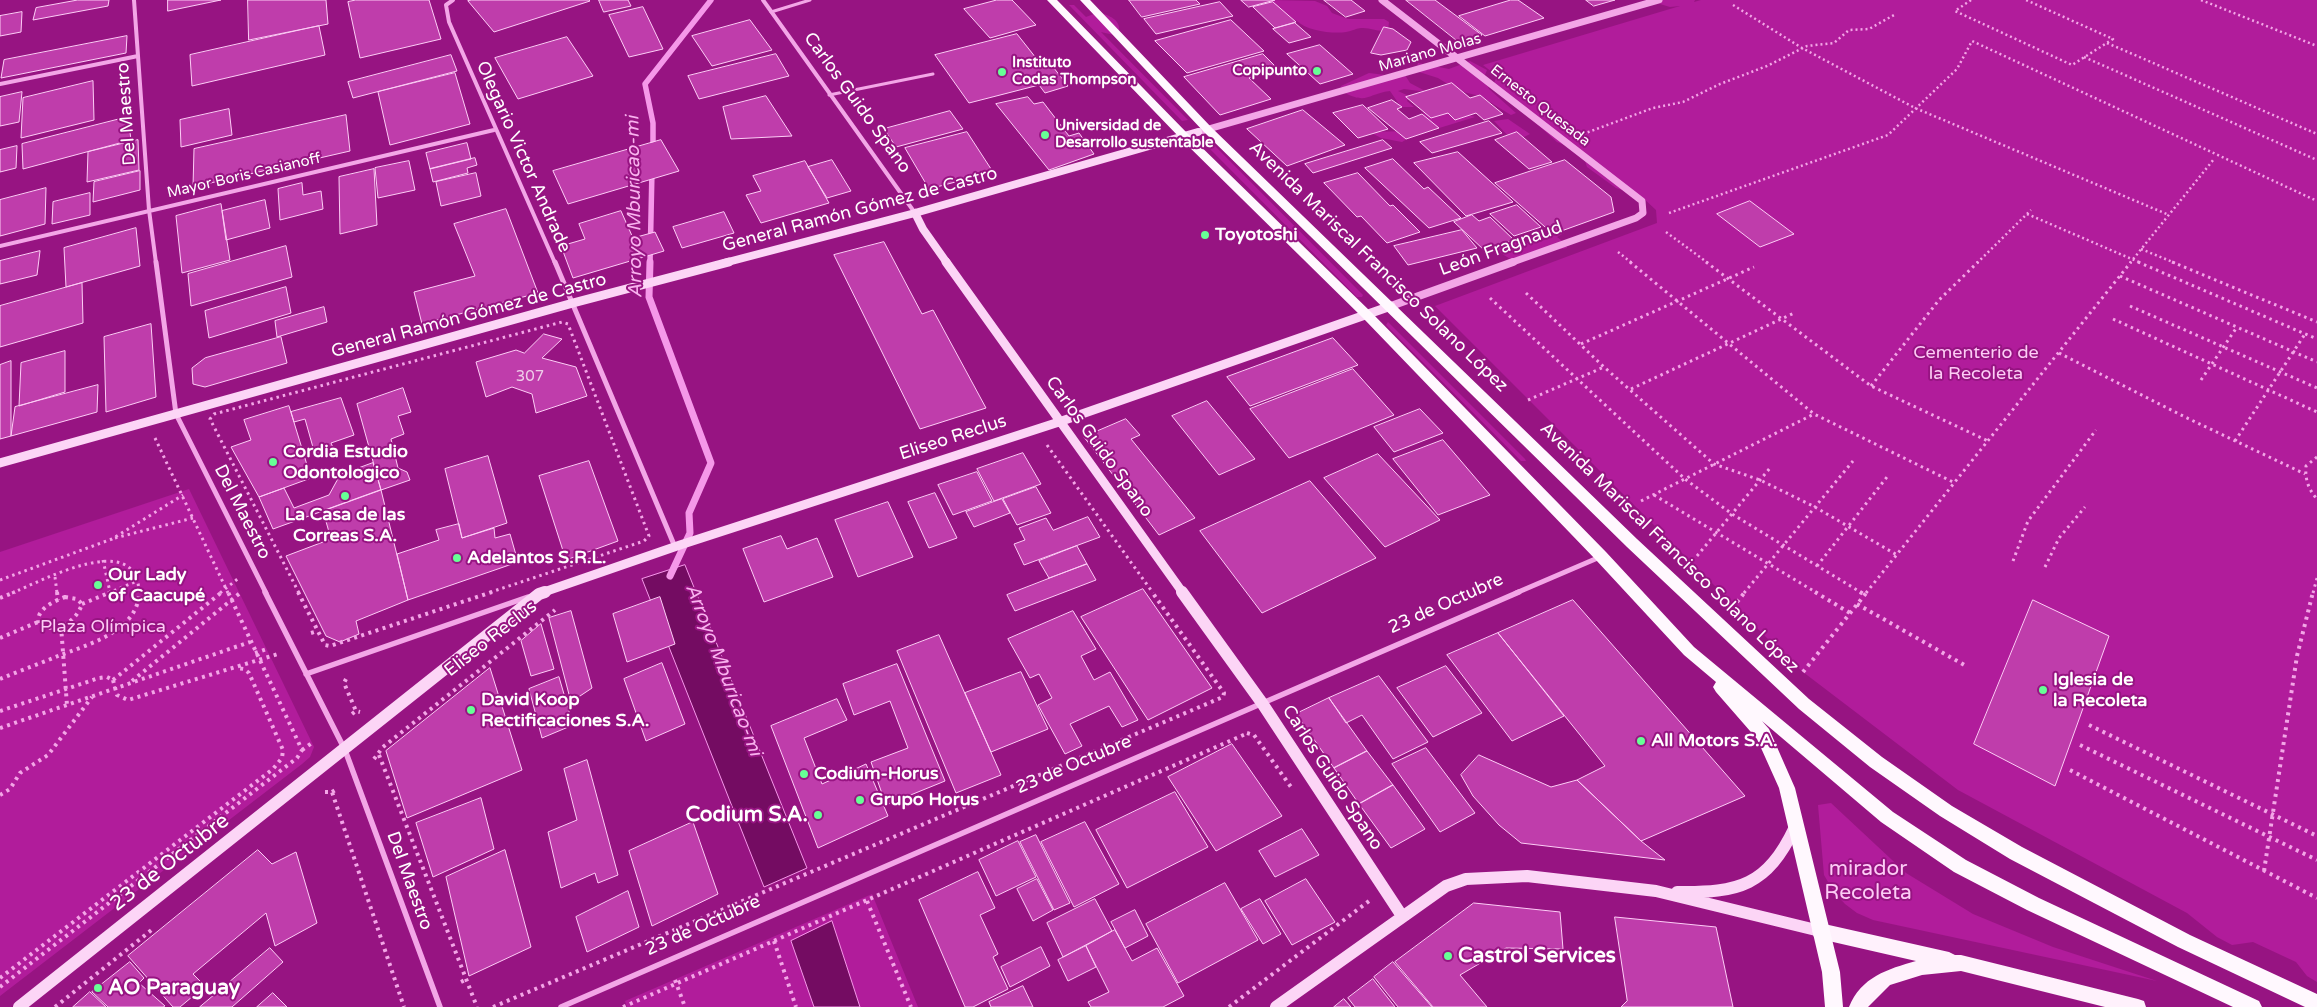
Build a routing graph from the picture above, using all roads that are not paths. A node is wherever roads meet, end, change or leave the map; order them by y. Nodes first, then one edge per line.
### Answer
1 (134, 0) edge
2 (453, 0) edge
3 (763, 0) edge
4 (810, 0) edge
5 (1052, 0) edge
6 (1085, 0) edge
7 (1382, 0) edge
8 (1659, 0) edge
9 (771, 12) junction
10 (138, 56) junction
11 (1458, 58) junction
12 (932, 74) dead end
13 (0, 84) edge
14 (829, 95) junction
15 (494, 130) junction
16 (1203, 131) junction
17 (1184, 136) junction
18 (149, 210) junction
19 (915, 213) junction
20 (1636, 218) joint
21 (0, 246) edge
22 (572, 303) junction
23 (1391, 306) junction
24 (1372, 314) junction
25 (176, 414) junction
26 (1060, 422) junction
27 (0, 464) edge
28 (678, 546) junction
29 (1601, 556) junction
30 (539, 594) junction
31 (1689, 651) junction
32 (306, 674) junction
33 (1262, 703) junction
34 (345, 750) junction
35 (1796, 824) junction
36 (1656, 891) junction
37 (1402, 916) junction
38 (1820, 931) junction
39 (1961, 963) junction
40 (2317, 1003) edge
41 (19, 1007) edge
42 (440, 1007) edge
43 (561, 1007) edge
44 (1276, 1007) edge
45 (1834, 1007) edge
46 (1857, 1007) edge
47 (2138, 1007) edge
48 (2253, 1007) edge

1 - 10 street, Del Maestro
2 - 15 street, Olegario Victor Andrade
3 - 9 street, Carlos Guido Spano
4 - 9 lane
5 - 17 highway
6 - 16 highway, Avenida Mariscal Francisco Solano López
7 - 11 street, Ernesto Quesada
8 - 11 street, Mariano Molas
9 - 14 street, Carlos Guido Spano
10 - 13 street
10 - 18 street, Del Maestro
11 - 16 street, Mariano Molas
11 - 20 street, Ernesto Quesada
12 - 14 lane
14 - 19 street, Carlos Guido Spano
15 - 18 street, Mayor Boris Casianoff
15 - 22 street, Olegario Victor Andrade
16 - 17 main road, General Ramón Gómez de Castro
16 - 23 highway, Avenida Mariscal Francisco Solano López
17 - 19 main road, General Ramón Gómez de Castro
17 - 24 highway
18 - 21 street, Mayor Boris Casianoff
18 - 25 street, Del Maestro
19 - 22 main road, General Ramón Gómez de Castro
19 - 26 main road, Carlos Guido Spano
20 - 23 street, León Fragnaud
22 - 25 main road, General Ramón Gómez de Castro
22 - 28 street, Olegario Victor Andrade
23 - 24 main road, León Fragnaud
23 - 40 highway, Avenida Mariscal Francisco Solano López
24 - 26 main road, Eliseo Reclus
24 - 29 highway
25 - 27 main road, General Ramón Gómez de Castro
25 - 32 street, Del Maestro
26 - 28 main road, Eliseo Reclus
26 - 33 main road, Carlos Guido Spano
28 - 30 main road, Eliseo Reclus
29 - 31 highway
29 - 33 street, 23 de Octubre
30 - 32 street, Eliseo Reclus
30 - 34 main road, Eliseo Reclus
31 - 35 highway
31 - 48 highway
32 - 34 street, Del Maestro
33 - 37 main road, Carlos Guido Spano
33 - 43 street, 23 de Octubre
34 - 41 main road, 23 de Octubre
34 - 42 street, Del Maestro
35 - 36 main road
35 - 38 highway
36 - 37 main road
36 - 38 main road
37 - 44 main road
38 - 39 main road
38 - 45 highway
39 - 46 main road
39 - 47 main road

